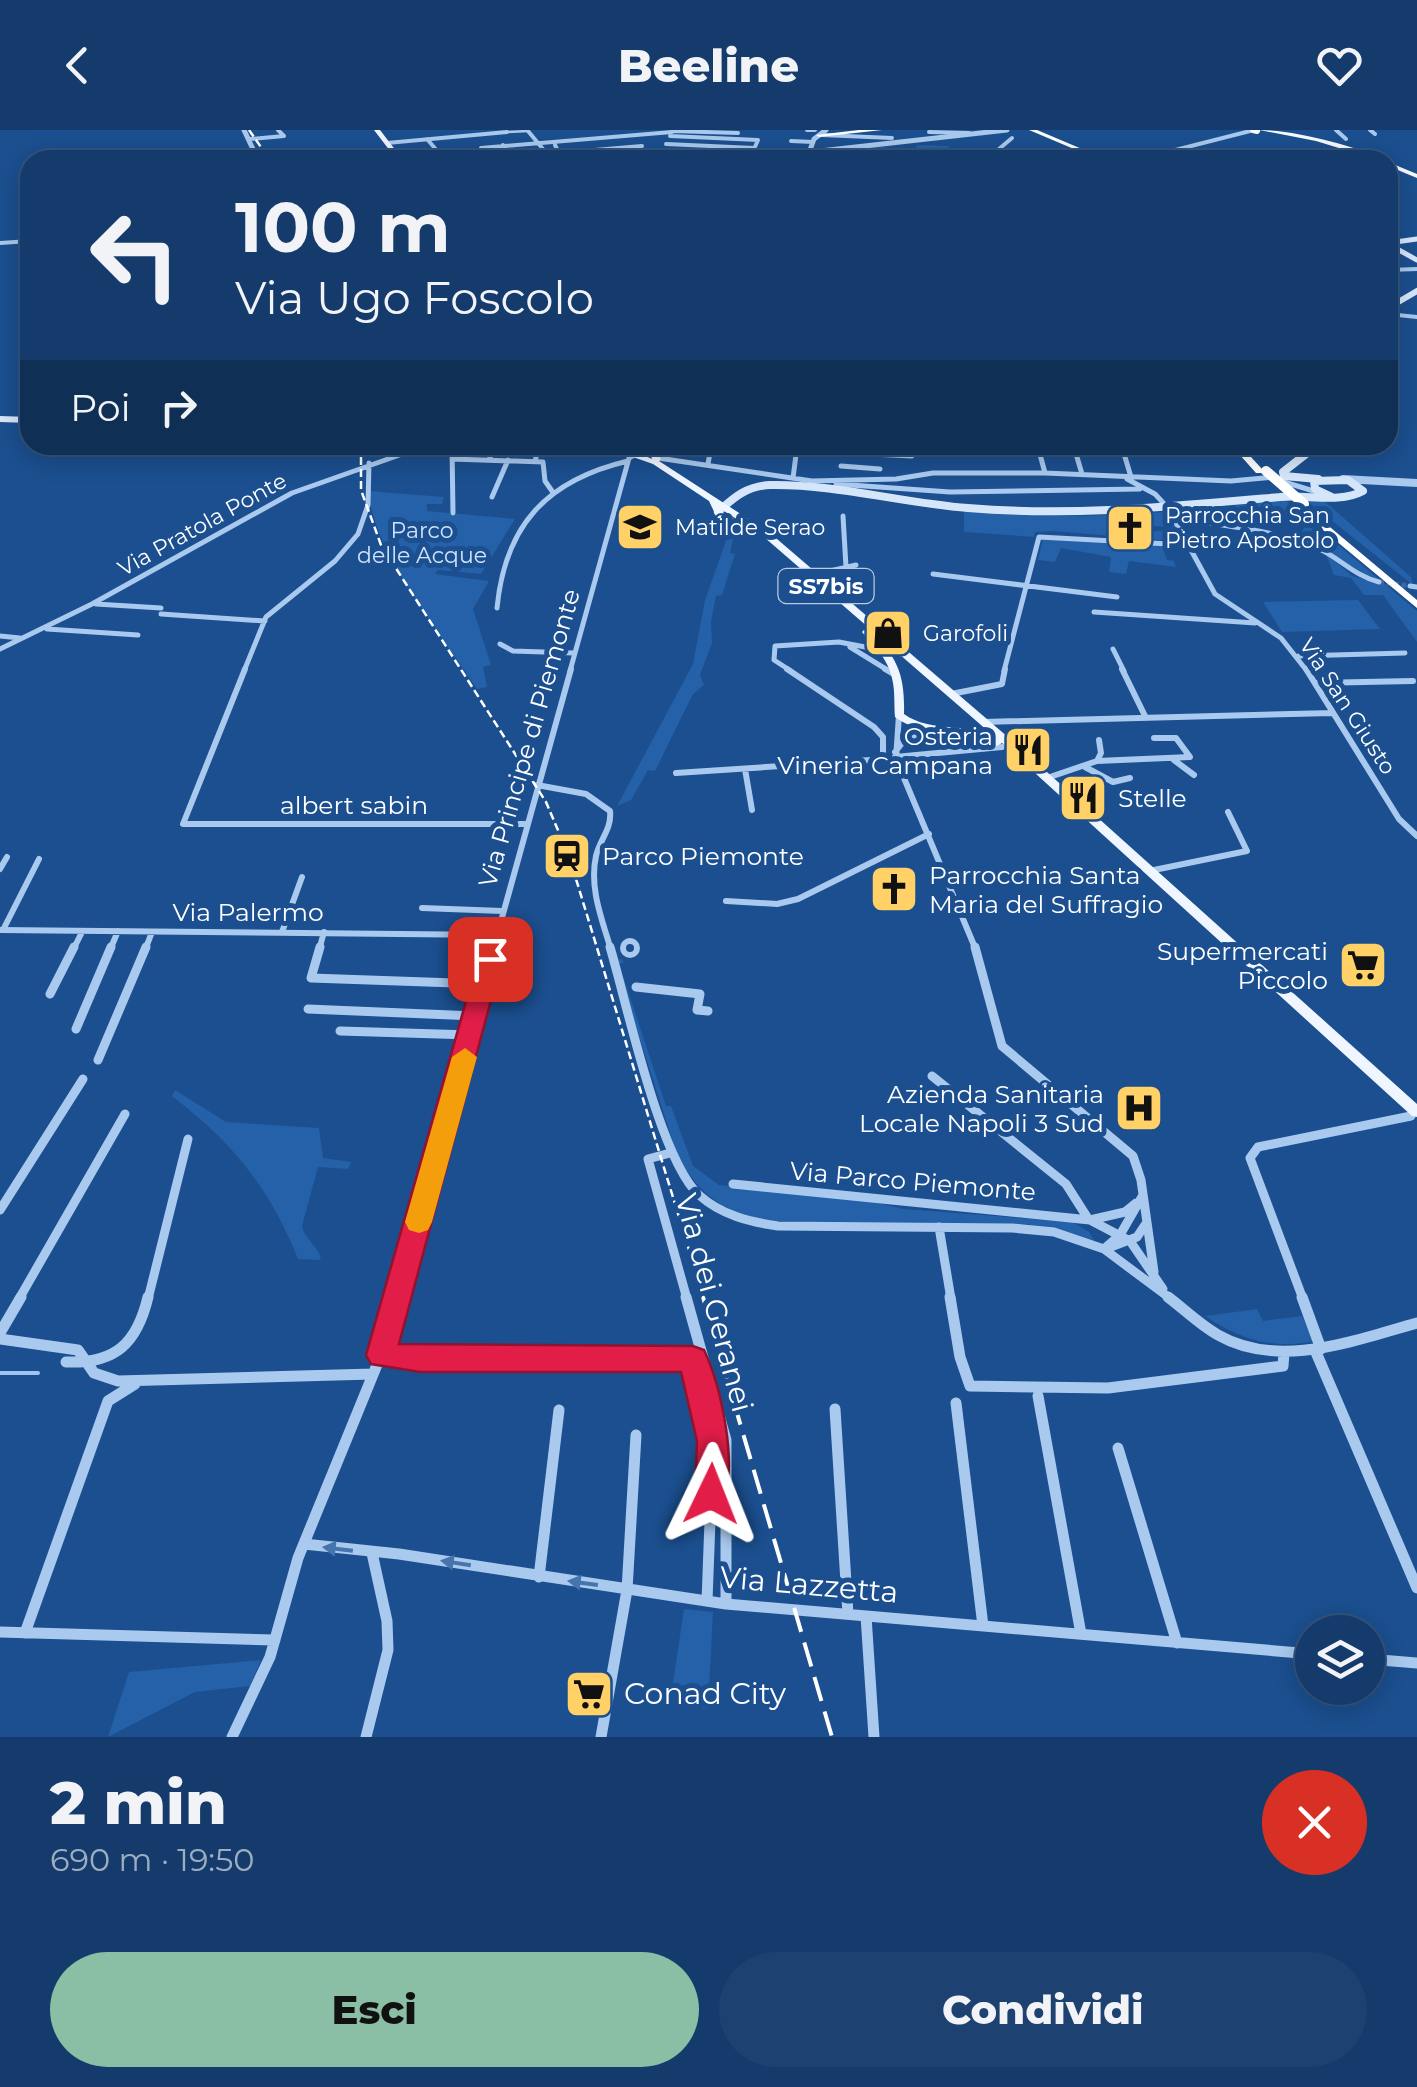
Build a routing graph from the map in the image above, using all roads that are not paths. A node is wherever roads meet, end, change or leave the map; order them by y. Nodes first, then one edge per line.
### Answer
1 (242, 130) edge
2 (278, 130) edge
3 (378, 130) edge
4 (528, 130) edge
5 (536, 130) edge
6 (626, 130) edge
7 (879, 130) edge
8 (1002, 130) edge
9 (1258, 130) edge
10 (1336, 130) edge
11 (1370, 130) edge
12 (1031, 131) edge
13 (507, 132) joint
14 (672, 132) edge
15 (846, 132) edge
16 (929, 132) edge
17 (738, 133) dead end
18 (494, 134) junction
19 (986, 134) junction
20 (1376, 134) dead end
21 (962, 135) junction
22 (633, 137) junction
23 (892, 138) dead end
24 (1012, 138) junction
25 (250, 139) junction
26 (428, 139) junction
27 (862, 139) junction
28 (1346, 139) dead end
29 (790, 141) dead end
30 (872, 142) dead end
31 (387, 143) junction
32 (538, 143) junction
33 (628, 143) junction
34 (815, 143) edge
35 (529, 144) junction
36 (504, 146) junction
37 (665, 146) junction
38 (575, 147) junction
39 (480, 148) dead end
40 (754, 148) joint
41 (613, 149) edge
42 (253, 150) edge
43 (392, 150) edge
44 (436, 150) edge
45 (507, 150) edge
46 (530, 150) edge
47 (543, 150) edge
48 (556, 150) edge
49 (568, 150) edge
50 (594, 150) edge
51 (638, 150) edge
52 (641, 150) edge
53 (663, 150) edge
54 (704, 150) dead end
55 (785, 150) edge
56 (998, 150) edge
57 (1078, 150) edge
58 (1177, 150) edge
59 (1345, 150) edge
60 (1346, 150) edge
61 (395, 455) edge
62 (492, 455) edge
63 (536, 455) edge
64 (623, 455) edge
65 (629, 455) edge
66 (642, 455) edge
67 (654, 455) edge
68 (709, 455) edge
69 (744, 455) edge
70 (796, 455) edge
71 (842, 455) edge
72 (866, 455) edge
73 (912, 455) edge
74 (1040, 455) edge
75 (1077, 455) edge
76 (1123, 455) edge
77 (1250, 455) edge
78 (1304, 455) edge
79 (889, 456) joint
80 (452, 458) joint
81 (490, 460) junction
82 (508, 460) junction
83 (656, 460) junction
84 (534, 461) junction
85 (369, 463) junction
86 (708, 464) junction
87 (841, 466) junction
88 (880, 469) dead end
89 (740, 470) junction
90 (1045, 473) junction
91 (1082, 474) junction
92 (1284, 476) junction
93 (1127, 477) junction
94 (793, 478) junction
95 (1341, 479) junction
96 (820, 480) junction
97 (839, 480) junction
98 (1316, 480) junction
99 (1251, 481) junction
100 (1391, 481) junction
101 (1417, 483) edge
102 (771, 485) junction
103 (1305, 488) junction
104 (1145, 489) junction
105 (552, 490) junction
106 (1362, 492) junction
107 (1321, 494) junction
108 (1297, 496) junction
109 (492, 497) dead end
110 (1332, 497) junction
111 (1250, 499) junction
112 (717, 505) junction
113 (1168, 508) junction
114 (453, 512) dead end
115 (740, 516) junction
116 (843, 516) dead end
117 (1176, 518) junction
118 (1188, 545) junction
119 (856, 565) dead end
120 (846, 567) junction
121 (813, 574) junction
122 (933, 574) dead end
123 (1379, 582) tunnel mouth
124 (1026, 585) junction
125 (1117, 597) dead end
126 (1417, 602) edge
127 (92, 604) junction
128 (497, 608) dead end
129 (1094, 612) dead end
130 (265, 620) junction
131 (1260, 623) junction
132 (43, 628) junction
133 (869, 634) junction
134 (138, 635) dead end
135 (0, 636) edge
136 (24, 638) junction
137 (500, 644) dead end
138 (846, 645) junction
139 (882, 647) junction
140 (1113, 649) dead end
141 (0, 650) edge
142 (574, 653) junction
143 (1405, 653) dead end
144 (1298, 656) junction
145 (910, 659) junction
146 (927, 675) junction
147 (901, 680) junction
148 (1414, 681) dead end
149 (1316, 683) junction
150 (952, 694) junction
151 (1334, 714) junction
152 (899, 715) junction
153 (978, 718) junction
154 (1146, 718) junction
155 (962, 729) junction
156 (936, 730) junction
157 (1154, 738) dead end
158 (1099, 740) dead end
159 (1002, 747) junction
160 (895, 756) junction
161 (1174, 759) junction
162 (883, 760) junction
163 (1098, 761) junction
164 (803, 762) junction
165 (1086, 766) junction
166 (745, 769) junction
167 (676, 772) dead end
168 (806, 773) dead end
169 (1194, 775) dead end
170 (1047, 778) junction
171 (1130, 778) dead end
172 (537, 785) junction
173 (752, 810) dead end
174 (1228, 812) dead end
175 (526, 824) junction
176 (929, 834) junction
177 (1417, 836) edge
178 (7, 857) dead end
179 (39, 859) dead end
180 (0, 869) edge
181 (1150, 871) junction
182 (302, 877) dead end
183 (726, 901) dead end
184 (422, 908) dead end
185 (502, 911) junction
186 (2, 930) edge
187 (82, 932) junction
188 (118, 932) junction
189 (152, 932) junction
190 (282, 932) junction
191 (324, 932) junction
192 (496, 934) junction
193 (622, 946) dead end
194 (607, 947) junction
195 (484, 984) junction
196 (636, 987) dead end
197 (50, 994) dead end
198 (308, 1009) dead end
199 (708, 1011) dead end
200 (476, 1016) junction
201 (76, 1029) dead end
202 (340, 1031) dead end
203 (470, 1035) junction
204 (98, 1060) dead end
205 (932, 1076) dead end
206 (82, 1079) dead end
207 (124, 1114) dead end
208 (1415, 1117) edge
209 (188, 1140) dead end
210 (670, 1154) junction
211 (732, 1184) dead end
212 (1143, 1194) junction
213 (0, 1210) edge
214 (1090, 1220) junction
215 (1146, 1223) junction
216 (939, 1227) junction
217 (1125, 1238) junction
218 (1104, 1249) junction
219 (1154, 1272) junction
220 (1165, 1292) junction
221 (1417, 1323) edge
222 (0, 1336) edge
223 (1318, 1349) junction
224 (1284, 1354) junction
225 (381, 1355) junction
226 (698, 1359) junction
227 (66, 1362) dead end
228 (83, 1364) junction
229 (374, 1374) junction
230 (138, 1382) junction
231 (1038, 1396) dead end
232 (956, 1404) dead end
233 (835, 1408) dead end
234 (559, 1410) dead end
235 (714, 1417) junction
236 (636, 1436) dead end
237 (1118, 1448) dead end
238 (304, 1544) junction
239 (372, 1553) junction
240 (539, 1577) junction
241 (1417, 1588) edge
242 (627, 1590) junction
243 (707, 1601) junction
244 (726, 1604) junction
245 (848, 1614) junction
246 (866, 1616) junction
247 (983, 1626) junction
248 (0, 1632) edge
249 (26, 1633) junction
250 (1081, 1634) junction
251 (274, 1640) junction
252 (1177, 1642) junction
253 (1295, 1652) edge
254 (1385, 1660) edge
255 (1417, 1663) edge
256 (232, 1737) edge
257 (366, 1737) edge
258 (601, 1737) edge
259 (874, 1737) edge

1 - 25 street
2 - 25 street
3 - 31 main road
4 - 5 street
4 - 13 street
4 - 32 street
6 - 22 street
7 - 15 highway
8 - 19 street
8 - 21 street
8 - 24 street
9 - 58 street
9 - 59 highway
9 - 60 highway
10 - 28 street
11 - 20 street
12 - 57 highway
13 - 18 street
14 - 17 street
14 - 22 street
14 - 37 street
14 - 40 street
15 - 34 highway
15 - 34 highway
16 - 21 street
18 - 26 street
18 - 36 street
19 - 24 street
19 - 34 street
21 - 34 street
22 - 32 street
22 - 33 street
22 - 52 street
23 - 27 street
24 - 56 street
25 - 42 street
26 - 31 street
26 - 44 street
27 - 30 street
27 - 34 street
29 - 34 street
31 - 43 main road
32 - 35 street
32 - 47 street
33 - 41 street
33 - 41 street
33 - 51 street
34 - 55 street
35 - 36 street
35 - 46 street
36 - 39 street
36 - 45 street
37 - 40 street
37 - 53 street
37 - 54 street
38 - 48 street
38 - 49 street
38 - 50 street
38 - 50 street
41 - 50 street
41 - 50 street
61 - 85 street, Via Pratola Ponte
62 - 81 street
63 - 84 street
64 - 105 street
65 - 142 street, Via Principe di Piemonte
66 - 83 main road, SS7bis
67 - 83 main road
68 - 86 street
69 - 89 street
70 - 94 street
71 - 87 street
72 - 79 street
73 - 79 street
74 - 90 street
75 - 91 street
76 - 93 street
77 - 108 highway, bridge
78 - 92 main road
80 - 81 street
80 - 114 street
81 - 82 street
82 - 84 street
82 - 109 street
83 - 86 street
83 - 112 main road, SS7bis
84 - 105 street
85 - 127 street, Via Pratola Ponte
85 - 130 street
86 - 89 street
87 - 88 street
87 - 97 street
89 - 94 street
90 - 91 street
90 - 97 street
91 - 93 street
92 - 98 main road
92 - 99 street
92 - 108 main road
93 - 99 street
93 - 104 street, Via San Giusto
94 - 96 street
95 - 98 main road
95 - 100 street
95 - 106 main road
96 - 97 street
96 - 104 street
98 - 103 main road
98 - 107 main road
99 - 108 street
100 - 101 street
100 - 106 street
102 - 112 main road
102 - 113 main road
102 - 115 main road
103 - 107 street
103 - 108 main road
104 - 113 street, Via San Giusto
105 - 128 street
106 - 110 main road
107 - 110 main road
108 - 111 main road
108 - 126 highway
110 - 111 main road
111 - 113 main road
112 - 115 main road, SS7bis
112 - 133 main road, SS7bis
113 - 117 street, Via San Giusto
115 - 121 main road, SS7bis
116 - 120 street
117 - 118 street, Via San Giusto
117 - 123 street
118 - 124 street
118 - 131 street, Via San Giusto
119 - 120 street
120 - 121 street
121 - 145 main road, SS7bis
122 - 124 street
124 - 125 street
124 - 150 street
127 - 130 street
127 - 132 street, Via Pratola Ponte
129 - 131 street
130 - 175 street, albert sabin
131 - 144 street, Via San Giusto
132 - 134 street
132 - 136 street, Via Pratola Ponte
133 - 138 street
133 - 139 main road, SS7bis
135 - 136 street
136 - 141 street, Via Pratola Ponte
137 - 142 street
138 - 139 street
138 - 147 street
138 - 162 street
139 - 145 street
139 - 147 main road, SS7bis
140 - 154 street
142 - 172 street, Via Principe di Piemonte
143 - 144 street
144 - 149 street, Via San Giusto
145 - 146 main road, SS7bis
146 - 147 main road
146 - 150 main road, SS7bis
147 - 152 main road
148 - 149 street
149 - 151 street, Via San Giusto
150 - 153 main road, SS7bis
151 - 154 street
151 - 177 street, Via San Giusto
152 - 156 main road
152 - 160 street
153 - 154 street
153 - 155 main road
153 - 170 main road, SS7bis
155 - 156 main road
155 - 159 main road
156 - 160 street
157 - 161 street
158 - 163 street
159 - 160 street
159 - 208 main road
160 - 162 street
160 - 176 street
161 - 163 street
161 - 169 street
162 - 164 street
163 - 165 street
164 - 166 street
164 - 168 street
165 - 170 street
165 - 171 street
166 - 167 street
166 - 173 street
170 - 181 main road, SS7bis
172 - 175 street, Via Principe di Piemonte
172 - 194 street
174 - 181 street
175 - 185 street, Via Principe di Piemonte
176 - 183 street
176 - 212 street
178 - 180 street
179 - 186 street
181 - 208 main road, SS7bis
182 - 190 street
184 - 185 street
185 - 192 street, Via Principe di Piemonte
186 - 187 street, Via Palermo
187 - 188 street, Via Palermo
187 - 197 street
188 - 189 street, Via Palermo
188 - 201 street
189 - 190 street, Via Palermo
189 - 204 street
190 - 191 street, Via Palermo
191 - 192 street, Via Palermo
191 - 195 street
192 - 195 street, Via Principe di Piemonte
193 - 194 street
194 - 210 street
195 - 200 street, Via Principe di Piemonte
196 - 199 street
198 - 200 street
200 - 203 street, Via Principe di Piemonte
202 - 203 street
203 - 225 street, Via Principe di Piemonte
205 - 214 street
206 - 213 street
207 - 222 street
208 - 223 street
209 - 228 street
210 - 216 street
210 - 226 street, Via dei Geranei
211 - 214 street, Via Parco Piemonte
212 - 214 street, Via Parco Piemonte
212 - 215 street
212 - 217 street
214 - 217 street, Via Parco Piemonte
215 - 217 street
215 - 219 street
216 - 218 street
216 - 224 street
217 - 218 street
217 - 219 street
218 - 220 street
219 - 220 street
220 - 224 street
221 - 223 street
222 - 228 street
223 - 224 street
223 - 241 street
225 - 226 street
225 - 229 street, Via Principe di Piemonte
226 - 235 street
227 - 228 street
228 - 230 street
229 - 230 street
229 - 238 street, Via Principe di Piemonte
230 - 249 street
231 - 250 street
232 - 247 street
233 - 245 street
234 - 240 street
235 - 243 street
235 - 244 street, Via dei Geranei
236 - 242 street
237 - 252 street
239 -> 238 street, Via Lazzetta
238 - 251 street, Via Principe di Piemonte
240 -> 239 street, Via Lazzetta
239 - 257 street
242 -> 240 street, Via Lazzetta
242 - 243 street, Via Lazzetta
242 - 258 street
243 - 244 street, Via Lazzetta
244 - 245 street, Via Lazzetta
245 - 246 street, Via Lazzetta
246 - 247 street, Via Lazzetta
246 - 259 street
247 - 250 street, Via Lazzetta
248 - 249 street
249 - 251 street
250 - 252 street, Via Lazzetta
251 - 256 street, Via Principe di Piemonte
252 - 253 street, Via Lazzetta
254 - 255 street

